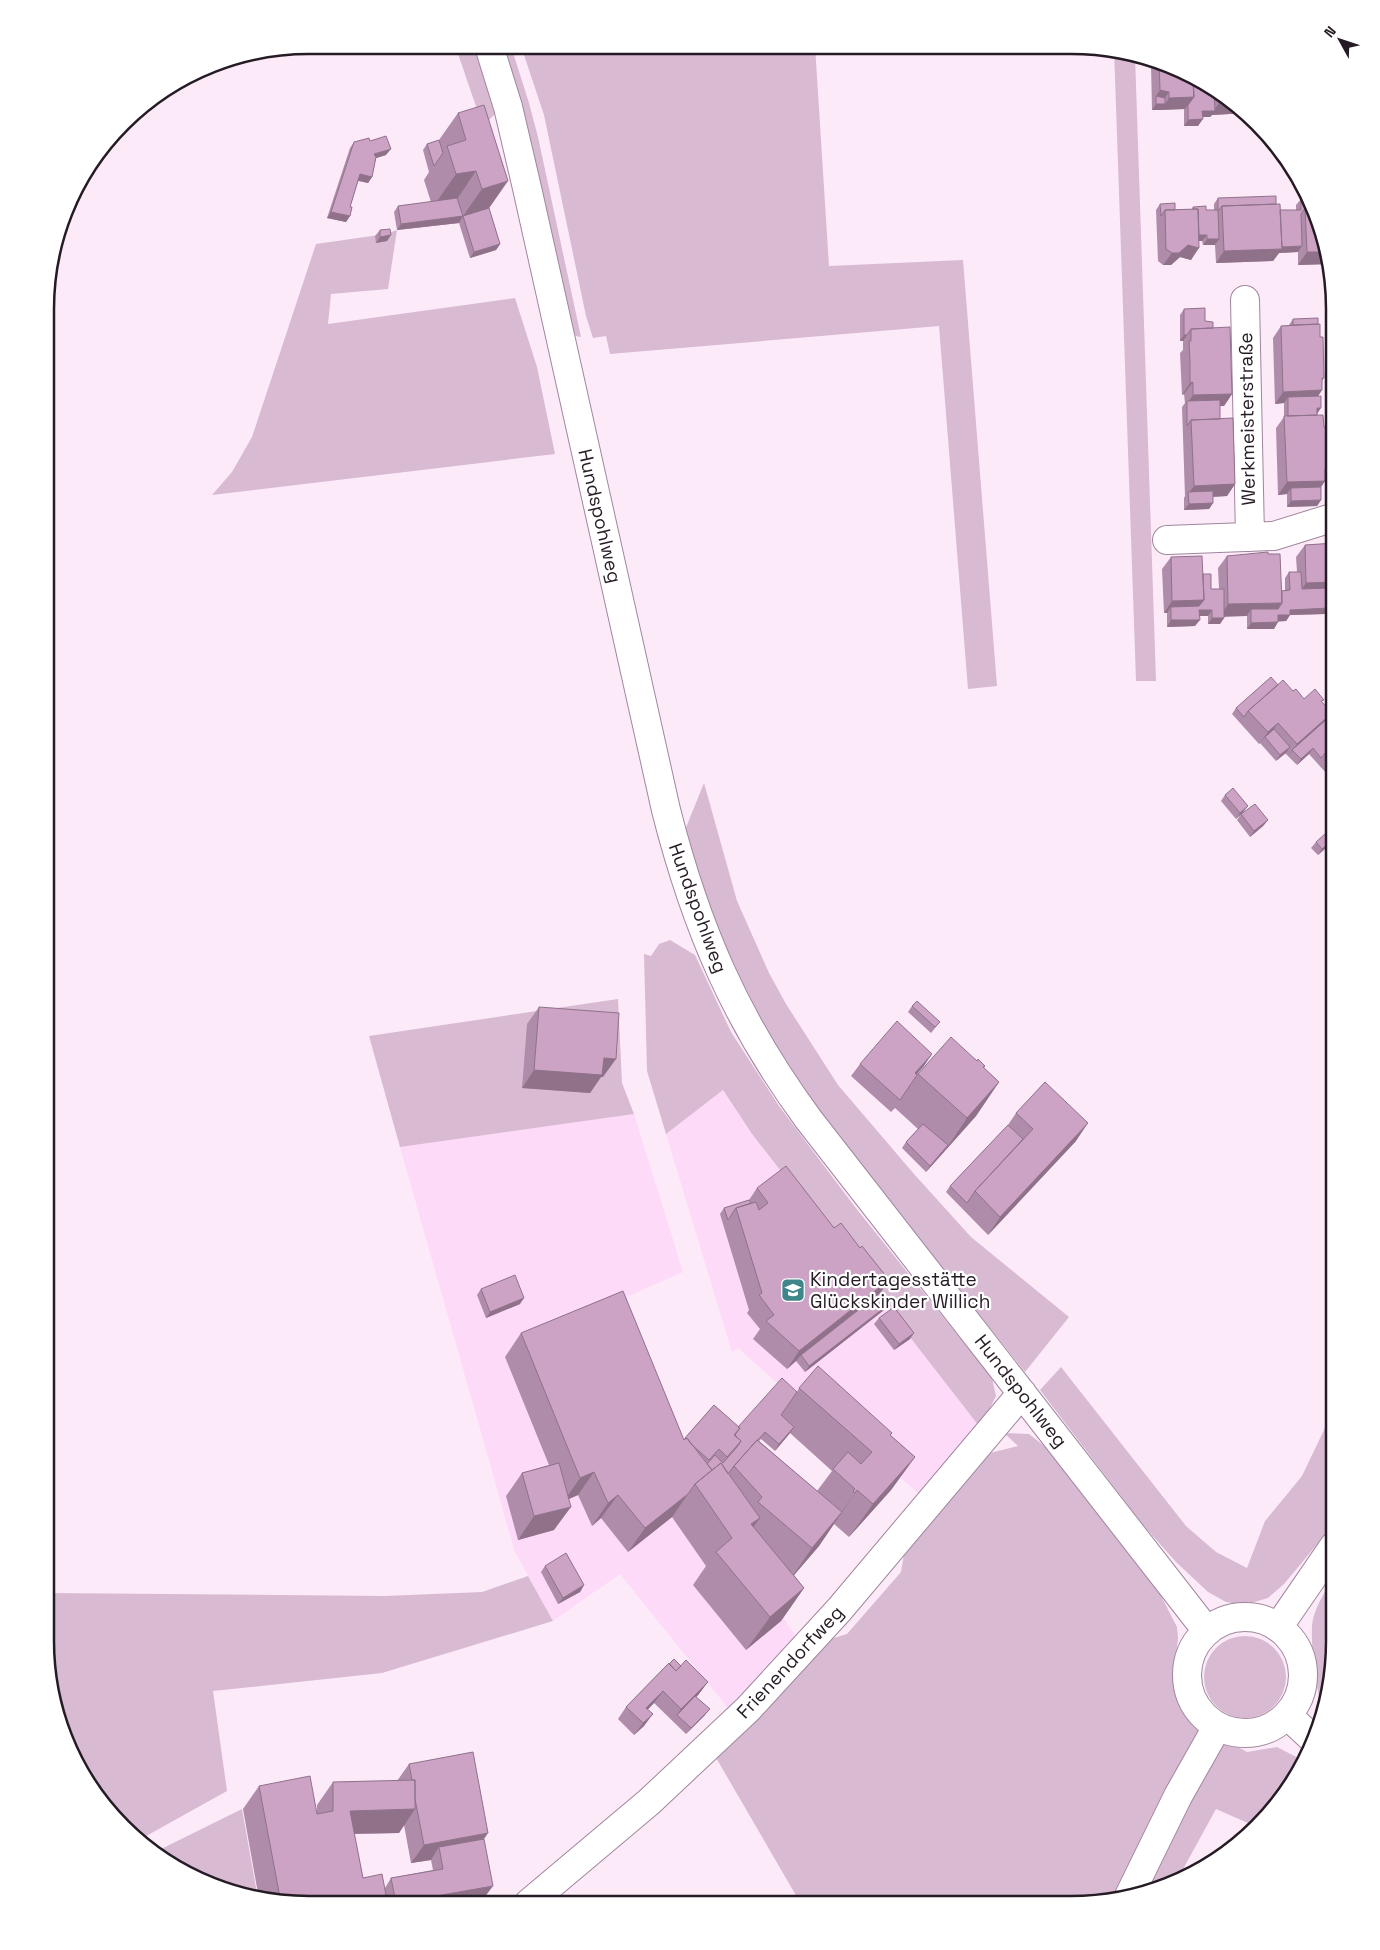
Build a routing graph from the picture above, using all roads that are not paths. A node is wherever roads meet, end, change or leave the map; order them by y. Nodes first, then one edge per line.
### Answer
1 (491, 54) edge
2 (1245, 300) dead end
3 (1326, 520) edge
4 (1250, 538) junction
5 (1167, 540) dead end
6 (1022, 1393) junction
7 (1326, 1557) edge
8 (1278, 1626) junction
9 (1207, 1630) junction
10 (1287, 1715) junction
11 (1217, 1727) junction
12 (1309, 1735) edge
13 (1132, 1889) edge
14 (538, 1896) edge

1 - 6 street, Hundspohlweg
2 - 4 street, Werkmeisterstraße
3 - 4 street
4 - 5 street
6 - 9 street, Hundspohlweg
6 - 14 street, Frienendorfweg
7 - 8 street
8 - 9 street
8 - 10 street
9 - 11 street
10 - 11 street
10 - 12 street
11 - 13 street

